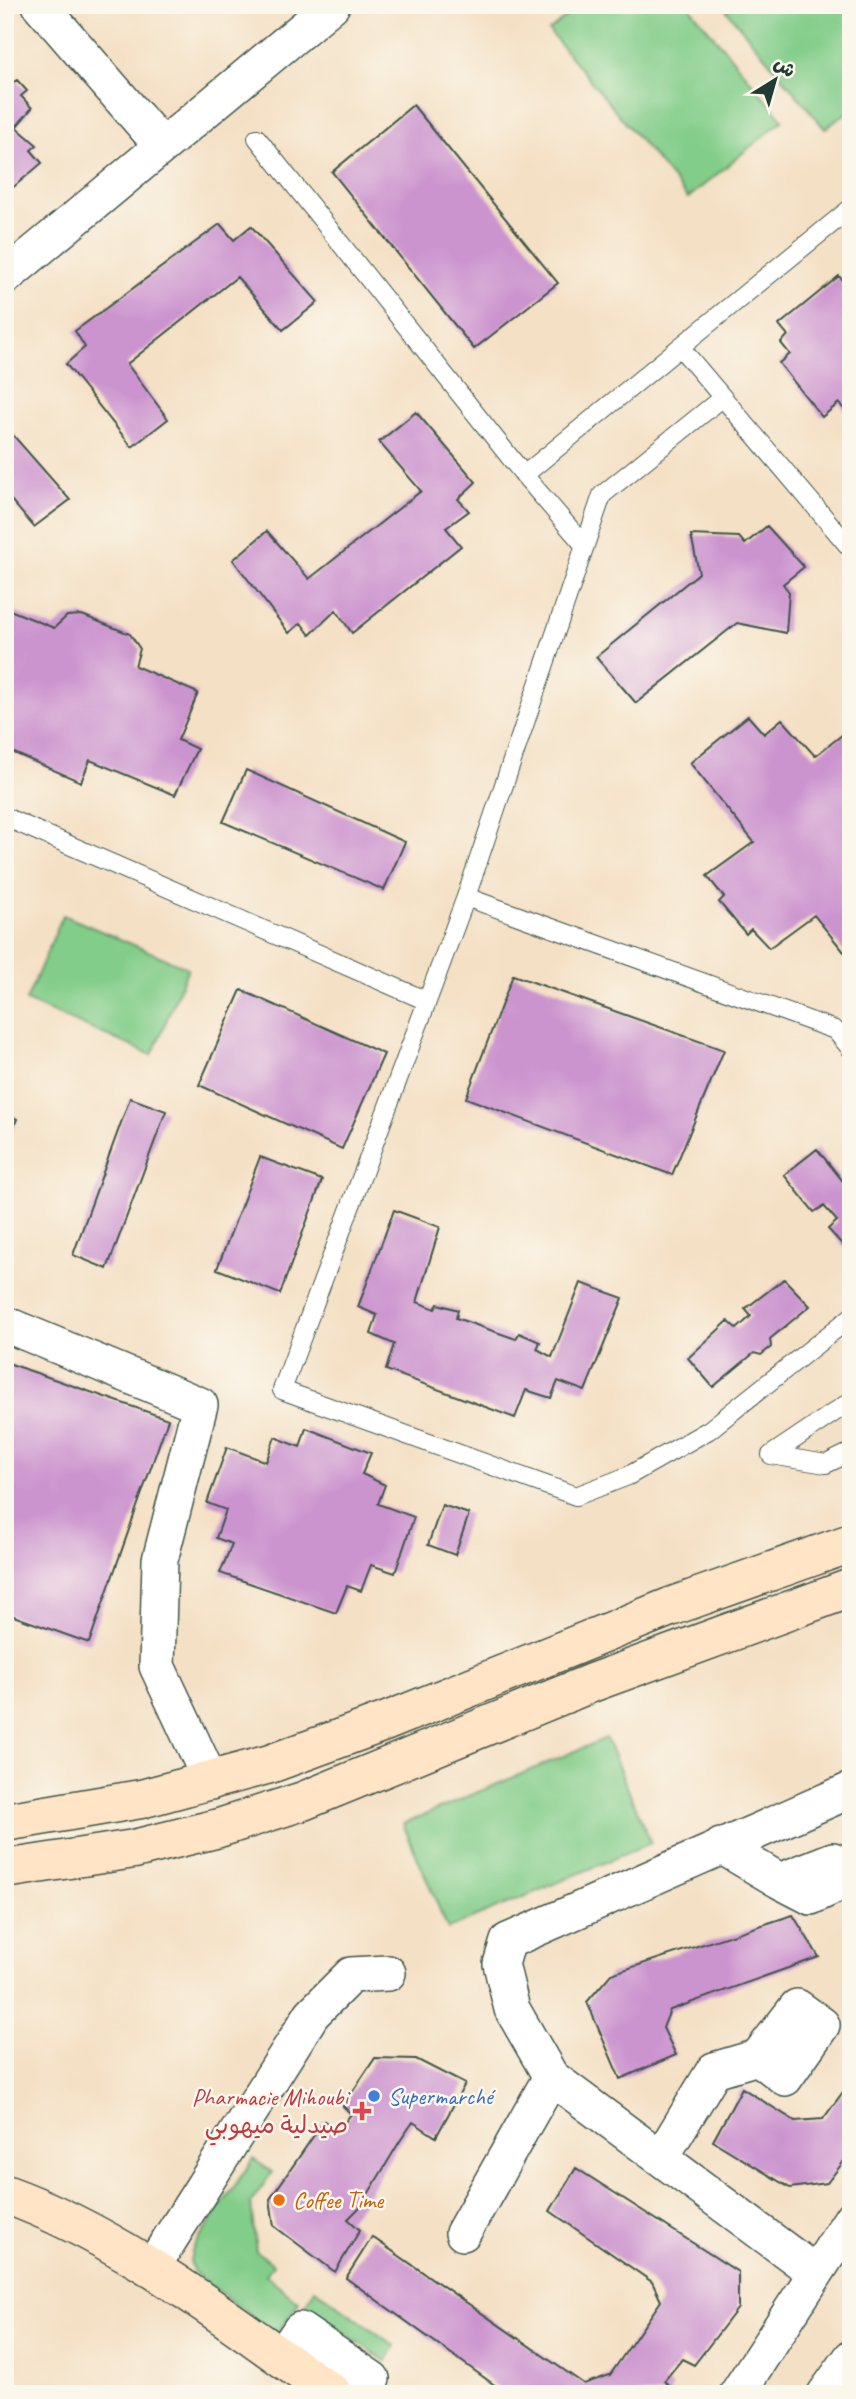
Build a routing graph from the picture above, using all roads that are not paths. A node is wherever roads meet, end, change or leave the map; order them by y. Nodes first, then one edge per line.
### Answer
1 (40, 5) edge
2 (332, 5) edge
3 (257, 138) dead end
4 (162, 146) junction
5 (851, 208) edge
6 (5, 277) edge
7 (680, 347) junction
8 (722, 398) junction
9 (524, 475) junction
10 (585, 546) junction
11 (851, 549) edge
12 (5, 817) edge
13 (466, 897) junction
14 (427, 1001) junction
15 (851, 1049) edge
16 (851, 1317) edge
17 (5, 1324) edge
18 (851, 1401) edge
19 (851, 1451) edge
20 (851, 1543) edge
21 (851, 1588) edge
22 (211, 1782) junction
23 (851, 1790) edge
24 (5, 1822) edge
25 (721, 1846) junction
26 (5, 1869) edge
27 (780, 1881) dead end
28 (388, 1973) dead end
29 (758, 2057) dead end
30 (551, 2077) junction
31 (662, 2156) junction
32 (5, 2194) edge
33 (851, 2219) edge
34 (463, 2233) dead end
35 (151, 2269) junction
36 (816, 2273) junction
37 (281, 2358) junction
38 (851, 2358) edge
39 (333, 2394) edge
40 (362, 2394) edge
41 (737, 2394) edge
42 (825, 2394) edge

1 - 4 street
2 - 4 street
3 - 9 lane
4 - 6 street
5 - 7 lane
7 - 8 lane
7 - 9 lane
8 - 10 lane
8 - 11 lane
9 - 10 lane
10 - 13 lane
12 - 14 lane
13 - 14 lane
13 - 15 lane
14 - 16 lane
17 - 22 street
18 - 19 lane
20 - 22 main road
21 - 26 main road
22 - 24 main road
23 - 25 street
25 - 27 street
25 - 30 street
28 - 35 street
29 - 31 street
30 - 31 street
30 - 34 street
31 - 36 street
32 - 35 main road
33 - 36 street
35 - 37 main road
36 - 41 street
37 - 39 main road
37 - 40 street
38 - 42 street

